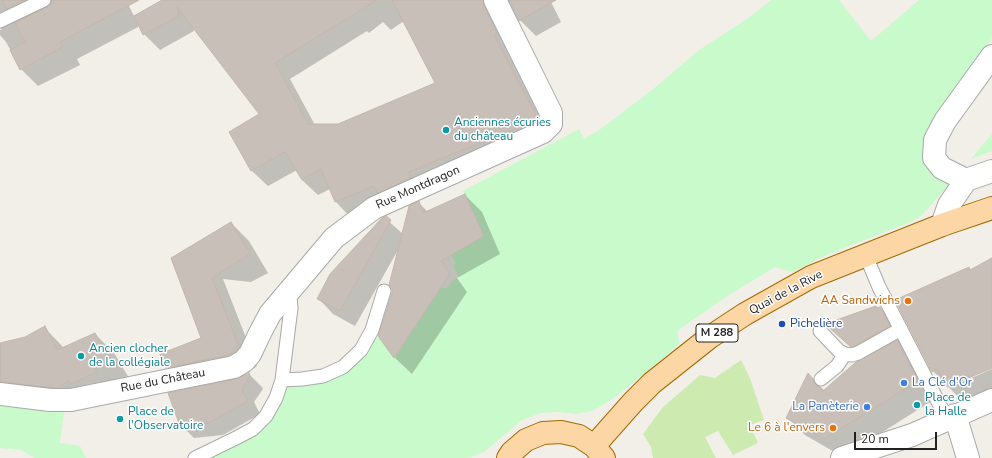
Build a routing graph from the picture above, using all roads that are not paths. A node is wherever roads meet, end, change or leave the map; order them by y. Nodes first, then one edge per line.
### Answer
1 (44, 0) edge
2 (495, 0) edge
3 (0, 21) edge
4 (992, 56) edge
5 (992, 171) edge
6 (966, 180) junction
7 (992, 208) edge
8 (942, 225) junction
9 (866, 256) junction
10 (384, 291) dead end
11 (287, 294) junction
12 (901, 329) junction
13 (820, 331) dead end
14 (845, 354) junction
15 (821, 379) dead end
16 (282, 380) junction
17 (0, 394) edge
18 (992, 400) edge
19 (951, 417) junction
20 (599, 452) edge
21 (195, 458) edge
22 (508, 458) edge
23 (842, 458) edge
24 (847, 458) edge
25 (968, 458) edge

1 - 3 lane
2 - 11 street, Rue Montdragon
4 - 6 street
5 - 6 street
6 - 8 street
7 - 8 main road, Quai de la Rive / M 288
8 - 9 main road, Quai de la Rive / M 288
9 - 12 lane
9 - 20 main road, Quai de la Rive / M 288
10 - 16 lane
11 - 16 lane
11 - 17 street, Rue du Château
12 - 14 lane
12 - 19 lane
13 - 14 lane
14 - 15 lane
16 - 21 lane
18 - 19 street
19 - 24 street
19 - 25 street
20 - 22 main road, M 288
23 - 24 street

